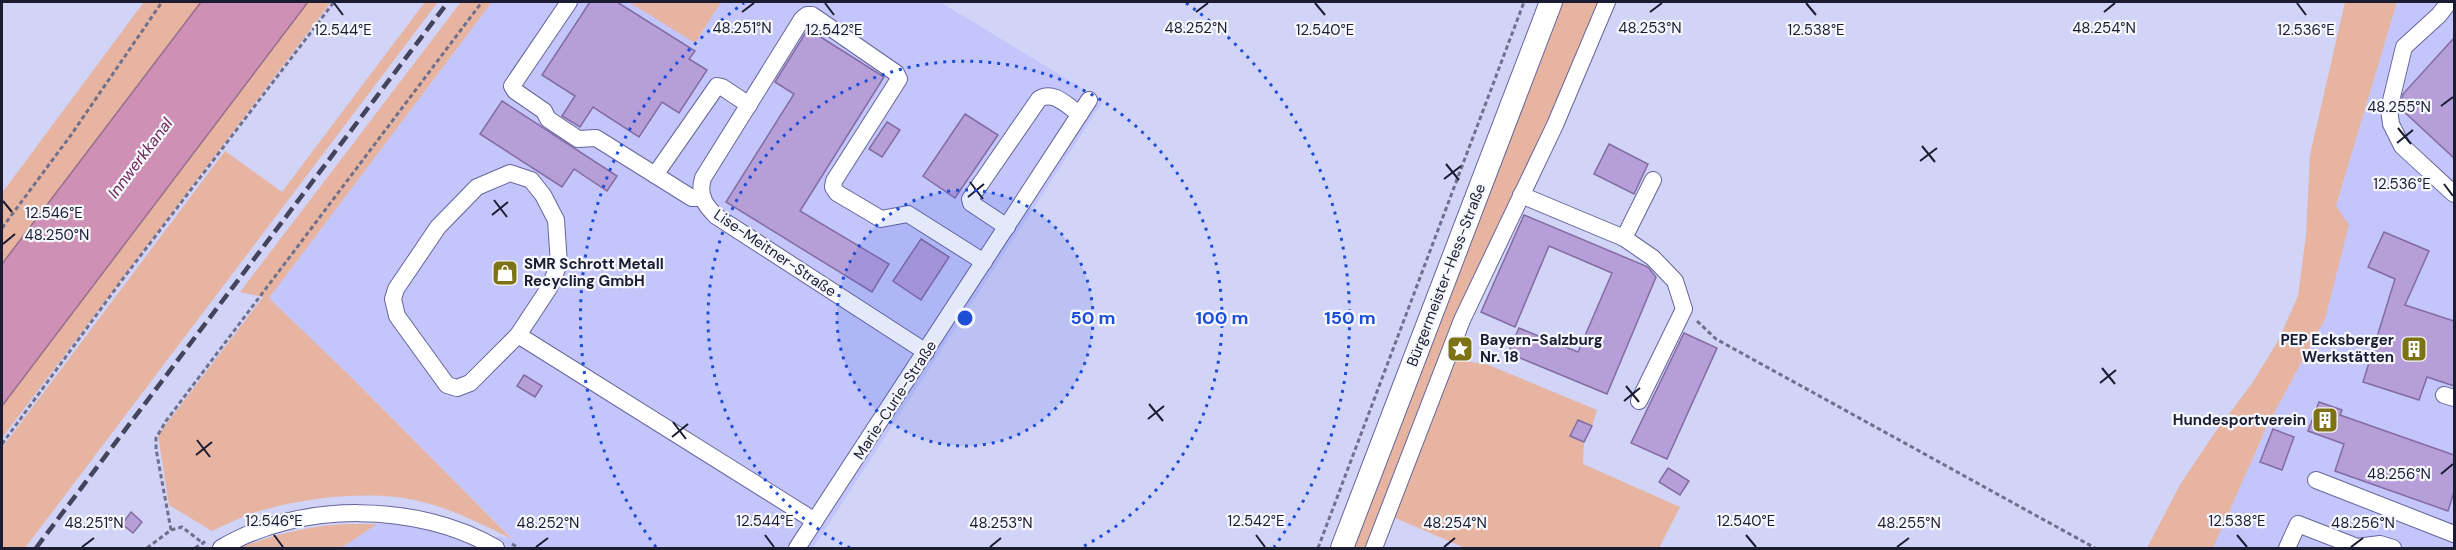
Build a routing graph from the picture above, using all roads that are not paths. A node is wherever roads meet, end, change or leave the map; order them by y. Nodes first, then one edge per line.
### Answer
1 (568, 2) edge
2 (1551, 2) edge
3 (1607, 2) edge
4 (2449, 2) edge
5 (753, 97) junction
6 (655, 175) junction
7 (1653, 180) dead end
8 (2454, 194) edge
9 (1521, 195) junction
10 (703, 198) junction
11 (1007, 227) junction
12 (1623, 238) junction
13 (984, 262) junction
14 (518, 335) junction
15 (926, 352) junction
16 (1639, 401) dead end
17 (2316, 480) dead end
18 (815, 521) junction
19 (2454, 534) edge
20 (2384, 547) edge
21 (221, 549) edge
22 (496, 549) edge
23 (798, 549) edge
24 (1342, 549) edge
25 (1374, 549) edge
26 (2287, 549) edge

1 - 6 street
2 - 24 main road, Bürgermeister-Hess-Straße
3 - 9 street
4 - 8 street
5 - 6 street
5 - 10 street, Lise-Meitner-Straße
5 - 13 street, Lise-Meitner-Straße
6 - 10 street
7 - 12 street
9 - 12 street
9 - 25 street
10 - 15 street, Lise-Meitner-Straße
11 - 11 street, Marie-Curie-Straße
11 - 13 street, Marie-Curie-Straße
12 - 16 street
13 - 15 street, Marie-Curie-Straße
14 - 14 street
14 - 18 street
15 - 18 street, Marie-Curie-Straße
17 - 19 street
18 - 23 street, Marie-Curie-Straße
20 - 26 street
21 - 22 street

